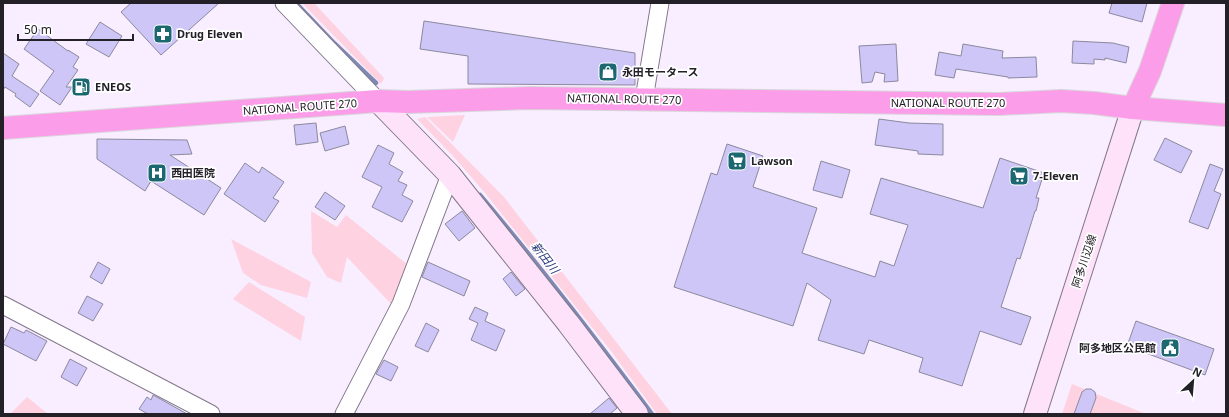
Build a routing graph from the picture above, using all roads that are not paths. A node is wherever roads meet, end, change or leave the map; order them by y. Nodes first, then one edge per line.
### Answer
1 (284, 3) edge
2 (660, 3) edge
3 (1173, 3) edge
4 (644, 99) junction
5 (378, 101) junction
6 (1133, 108) junction
7 (1226, 115) edge
8 (3, 128) edge
9 (450, 175) junction
10 (3, 305) edge
11 (211, 414) edge
12 (344, 414) edge
13 (637, 414) edge
14 (1034, 414) edge

1 - 5 street
2 - 4 street
3 - 6 highway
4 - 5 highway, NATIONAL ROUTE 270
4 - 6 highway, NATIONAL ROUTE 270
5 - 8 highway, NATIONAL ROUTE 270
5 - 9 street
6 - 7 highway, NATIONAL ROUTE 270
6 - 14 street, 阿多川辺線
9 - 12 street
9 - 13 street
10 - 11 street

